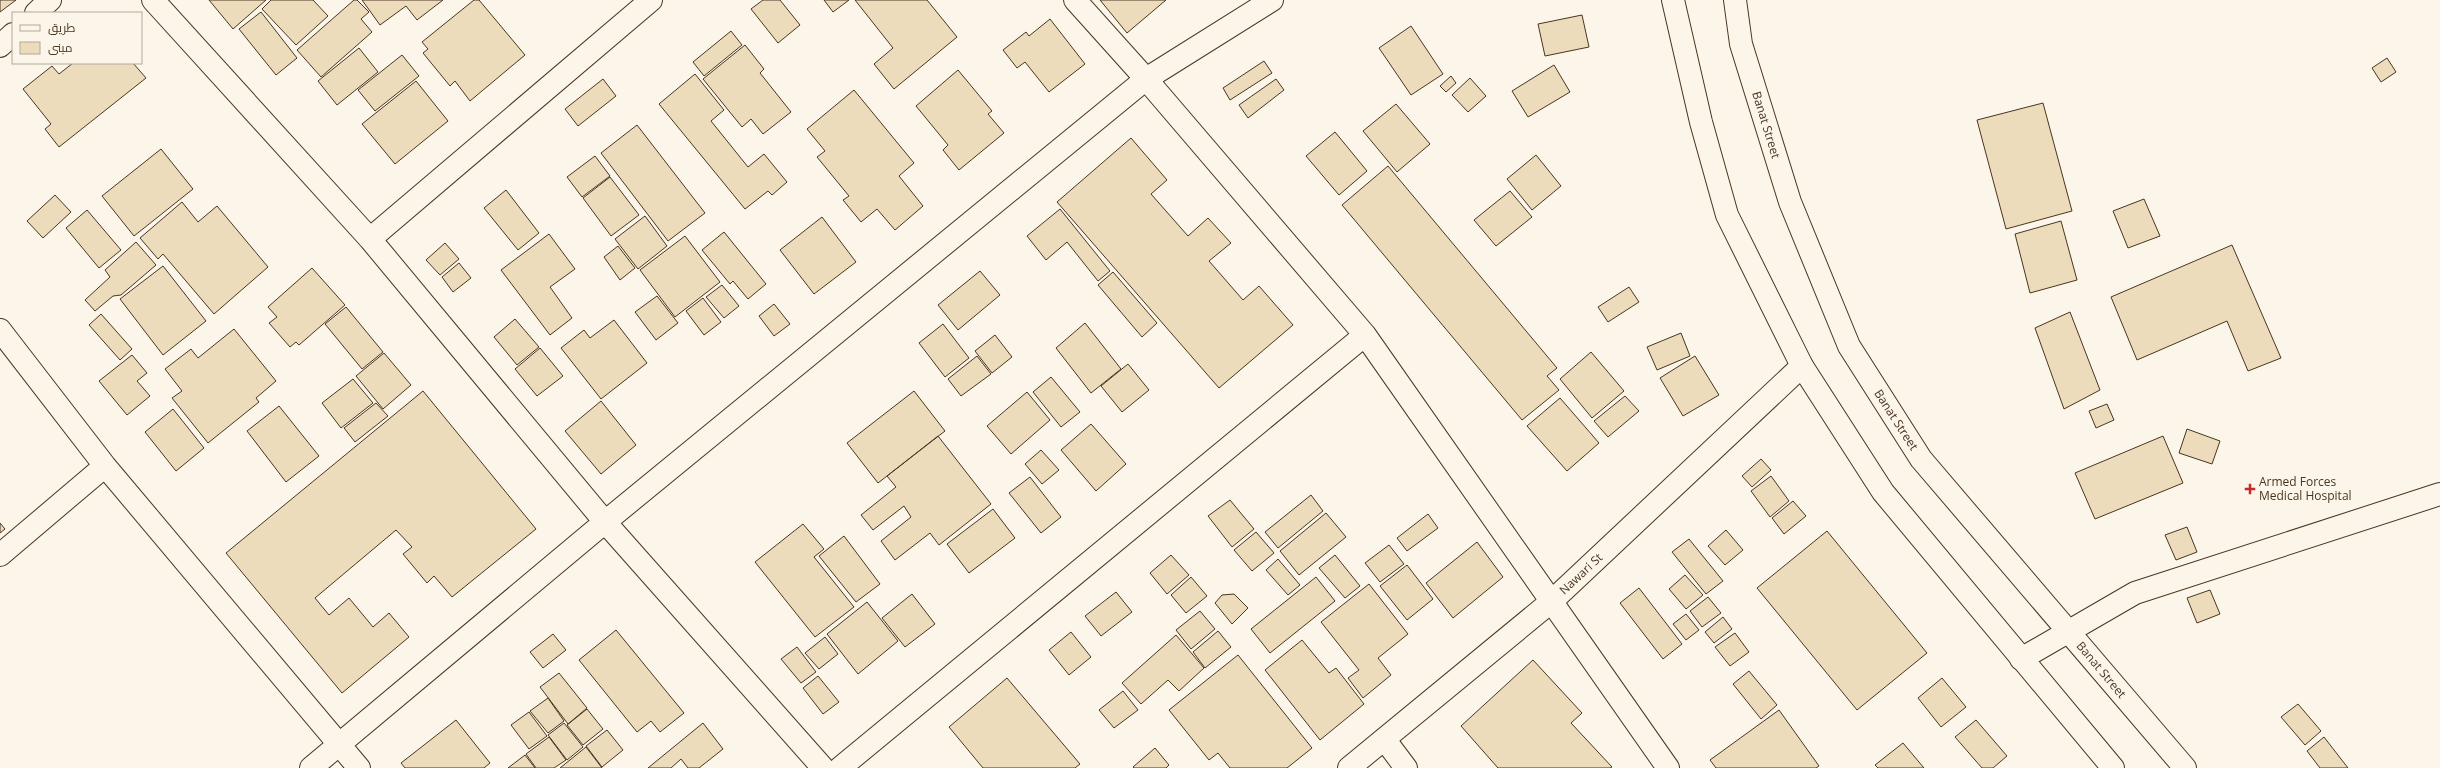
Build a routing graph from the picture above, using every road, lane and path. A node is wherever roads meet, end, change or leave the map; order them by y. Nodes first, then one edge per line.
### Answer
1 (50, 0) edge
2 (153, 0) edge
3 (651, 0) edge
4 (1075, 0) edge
5 (1272, 0) edge
6 (1673, 0) edge
7 (1735, 0) edge
8 (37, 12) edge
9 (12, 35) edge
10 (0, 46) edge
11 (1146, 79) junction
12 (370, 239) junction
13 (0, 330) edge
14 (1365, 335) junction
15 (1802, 366) junction
16 (105, 466) junction
17 (2440, 494) edge
18 (605, 522) junction
19 (0, 555) edge
20 (1552, 601) junction
21 (2068, 631) junction
22 (2022, 659) junction
23 (1384, 740) junction
24 (339, 744) junction
25 (311, 768) edge
26 (359, 768) edge
27 (823, 768) edge
28 (840, 768) edge
29 (1349, 768) edge
30 (1406, 768) edge
31 (1668, 768) edge
32 (2113, 768) edge
33 (2185, 768) edge

1 - 8 street
2 - 12 street
3 - 12 street
4 - 11 street
5 - 11 street
6 - 15 street
7 - 21 street, Banat Street
9 - 10 street
11 - 14 street
11 - 18 street
12 - 18 street
13 - 16 street
14 - 20 street
14 - 28 street
15 - 20 street, Nawari St
15 - 22 street
16 - 19 street
16 - 24 street
17 - 21 street
18 - 24 street
18 - 27 street
20 - 23 street, Nawari St
20 - 31 street
21 - 22 street
21 - 33 street, Banat Street
22 - 32 street
23 - 29 street, Nawari St
23 - 30 street
24 - 25 street
24 - 26 street

